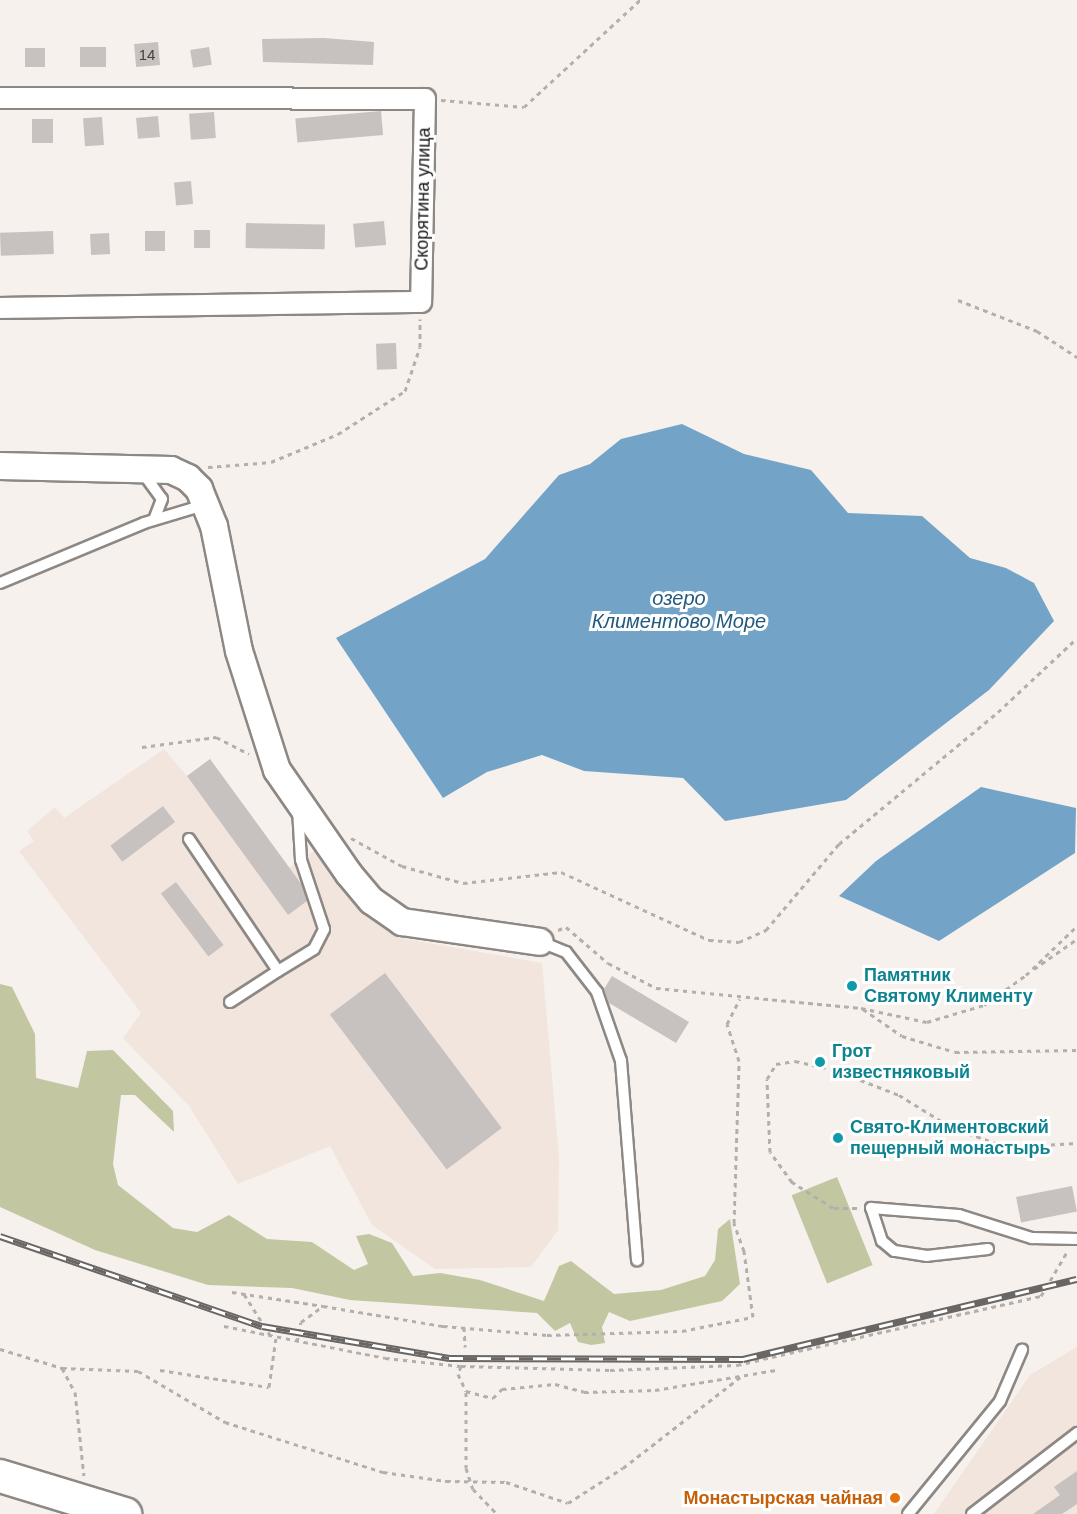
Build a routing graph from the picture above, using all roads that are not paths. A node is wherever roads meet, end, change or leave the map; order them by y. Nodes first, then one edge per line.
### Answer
1 (0, 98) edge
2 (0, 308) edge
3 (0, 466) edge
4 (135, 469) junction
5 (207, 504) junction
6 (154, 520) junction
7 (0, 583) edge
8 (298, 801) junction
9 (189, 839) dead end
10 (540, 942) joint
11 (278, 971) junction
12 (230, 1002) dead end
13 (1077, 1239) edge
14 (988, 1249) dead end
15 (637, 1260) dead end
16 (1022, 1350) dead end
17 (1077, 1433) edge
18 (0, 1476) edge
19 (125, 1514) edge
20 (908, 1514) edge
21 (972, 1514) edge

1 - 2 street, Скорятина улица
3 - 4 street
4 - 5 street
4 - 6 lane
5 - 6 lane
5 - 8 street
6 - 7 lane
8 - 10 street
8 - 11 lane
9 - 11 lane
10 - 15 lane
11 - 12 lane
13 - 14 lane
16 - 20 lane
17 - 21 lane
18 - 19 main road

